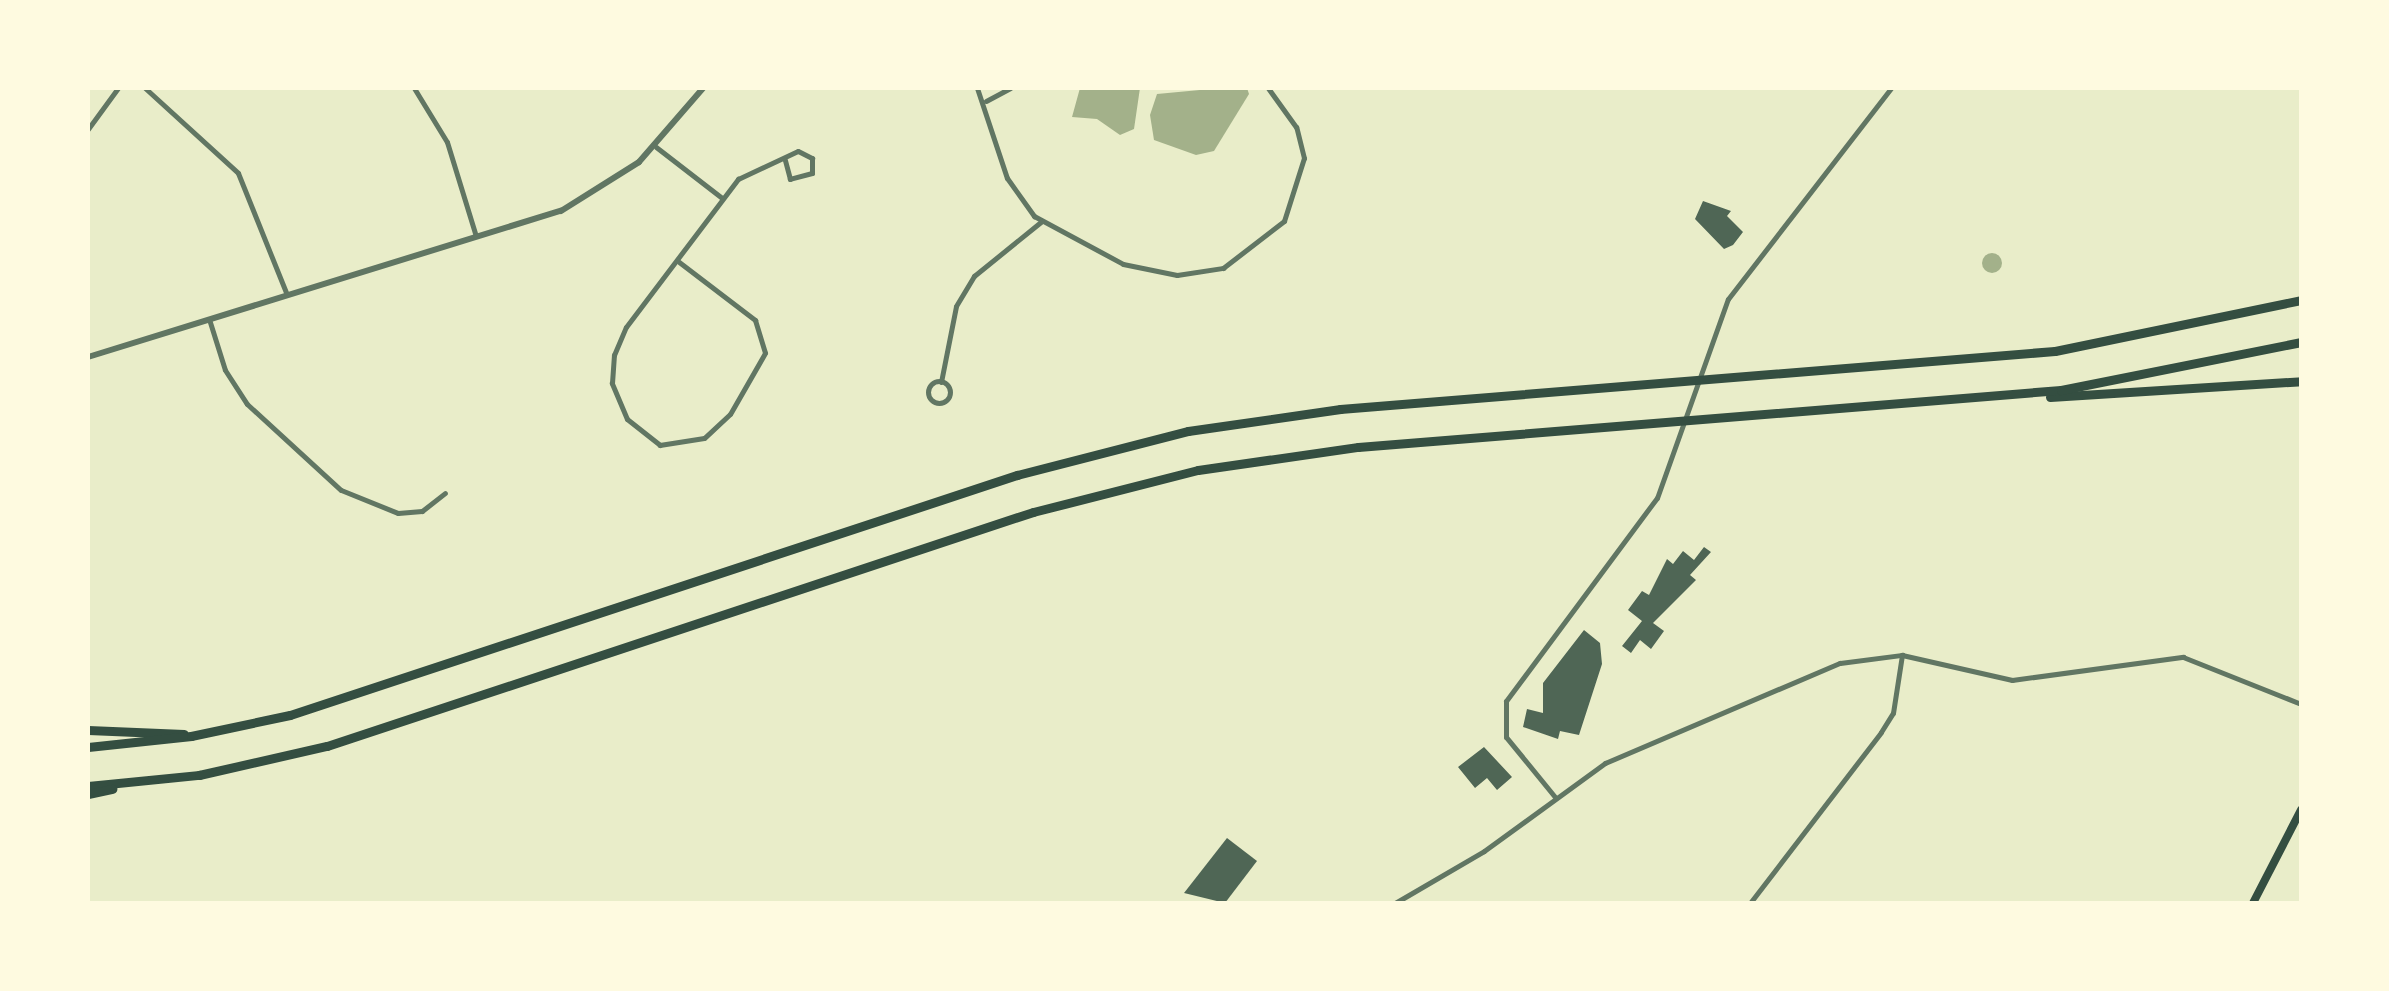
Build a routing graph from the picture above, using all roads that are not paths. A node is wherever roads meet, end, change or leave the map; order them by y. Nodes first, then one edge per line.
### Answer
1 (118, 88) edge
2 (145, 88) edge
3 (414, 88) edge
4 (703, 88) edge
5 (977, 88) edge
6 (1010, 88) edge
7 (1268, 88) edge
8 (1891, 88) edge
9 (986, 101) junction
10 (88, 129) edge
11 (656, 147) junction
12 (785, 160) junction
13 (722, 198) junction
14 (1042, 221) junction
15 (476, 236) junction
16 (679, 262) junction
17 (287, 295) junction
18 (2301, 300) edge
19 (209, 319) junction
20 (2301, 342) edge
21 (88, 357) edge
22 (2301, 381) edge
23 (941, 382) junction
24 (2023, 395) junction
25 (445, 493) dead end
26 (1902, 655) junction
27 (2301, 704) edge
28 (88, 730) edge
29 (191, 736) junction
30 (88, 747) edge
31 (141, 783) junction
32 (88, 786) edge
33 (88, 794) edge
34 (1555, 797) junction
35 (2301, 810) edge
36 (1395, 903) edge
37 (1750, 903) edge
38 (2253, 903) edge

1 - 10 street
2 - 17 street
3 - 15 street
4 - 11 street
5 - 9 street
6 - 9 street
7 - 14 street
8 - 34 street
9 - 14 street
11 - 13 street
11 - 15 street
12 - 12 street
12 - 13 street
13 - 16 street
14 - 23 street
15 - 17 street
16 - 16 street
17 - 19 street
18 - 29 highway
19 - 21 street
19 - 25 street
20 - 24 highway
22 - 24 highway
23 - 23 street
24 - 31 highway
26 - 27 street
26 - 34 street
26 - 37 street
28 - 29 highway
29 - 30 highway
31 - 32 highway
31 - 33 highway
34 - 36 street
35 - 38 main road

